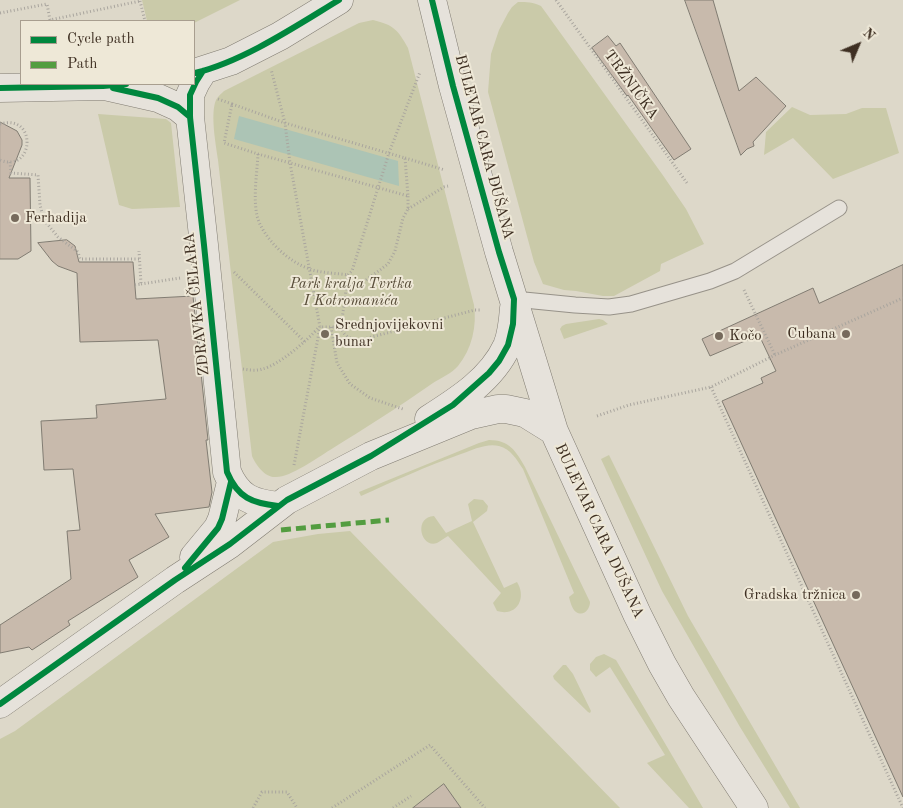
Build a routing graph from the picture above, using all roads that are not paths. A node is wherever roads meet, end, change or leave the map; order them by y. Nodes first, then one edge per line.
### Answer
1 (340, 0) edge
2 (432, 0) edge
3 (198, 72) edge
4 (115, 85) edge
5 (194, 85) edge
6 (0, 88) edge
7 (190, 117) junction
8 (838, 208) dead end
9 (514, 299) junction
10 (554, 431) junction
11 (371, 456) junction
12 (231, 482) junction
13 (278, 506) junction
14 (175, 580) junction
15 (0, 704) edge
16 (754, 808) edge

1 - 3 main road
2 - 9 main road, BULEVAR CARA DUŠANA
4 - 6 main road
4 - 7 main road
5 - 7 main road, ZDRAVKA ČELARA
7 - 12 main road, ZDRAVKA ČELARA
8 - 9 lane
9 - 10 main road, BULEVAR CARA DUŠANA
9 - 11 main road
10 - 11 main road
10 - 16 main road, BULEVAR CARA DUŠANA
11 - 13 main road
12 - 13 main road
12 - 14 main road
13 - 14 main road
14 - 15 main road

